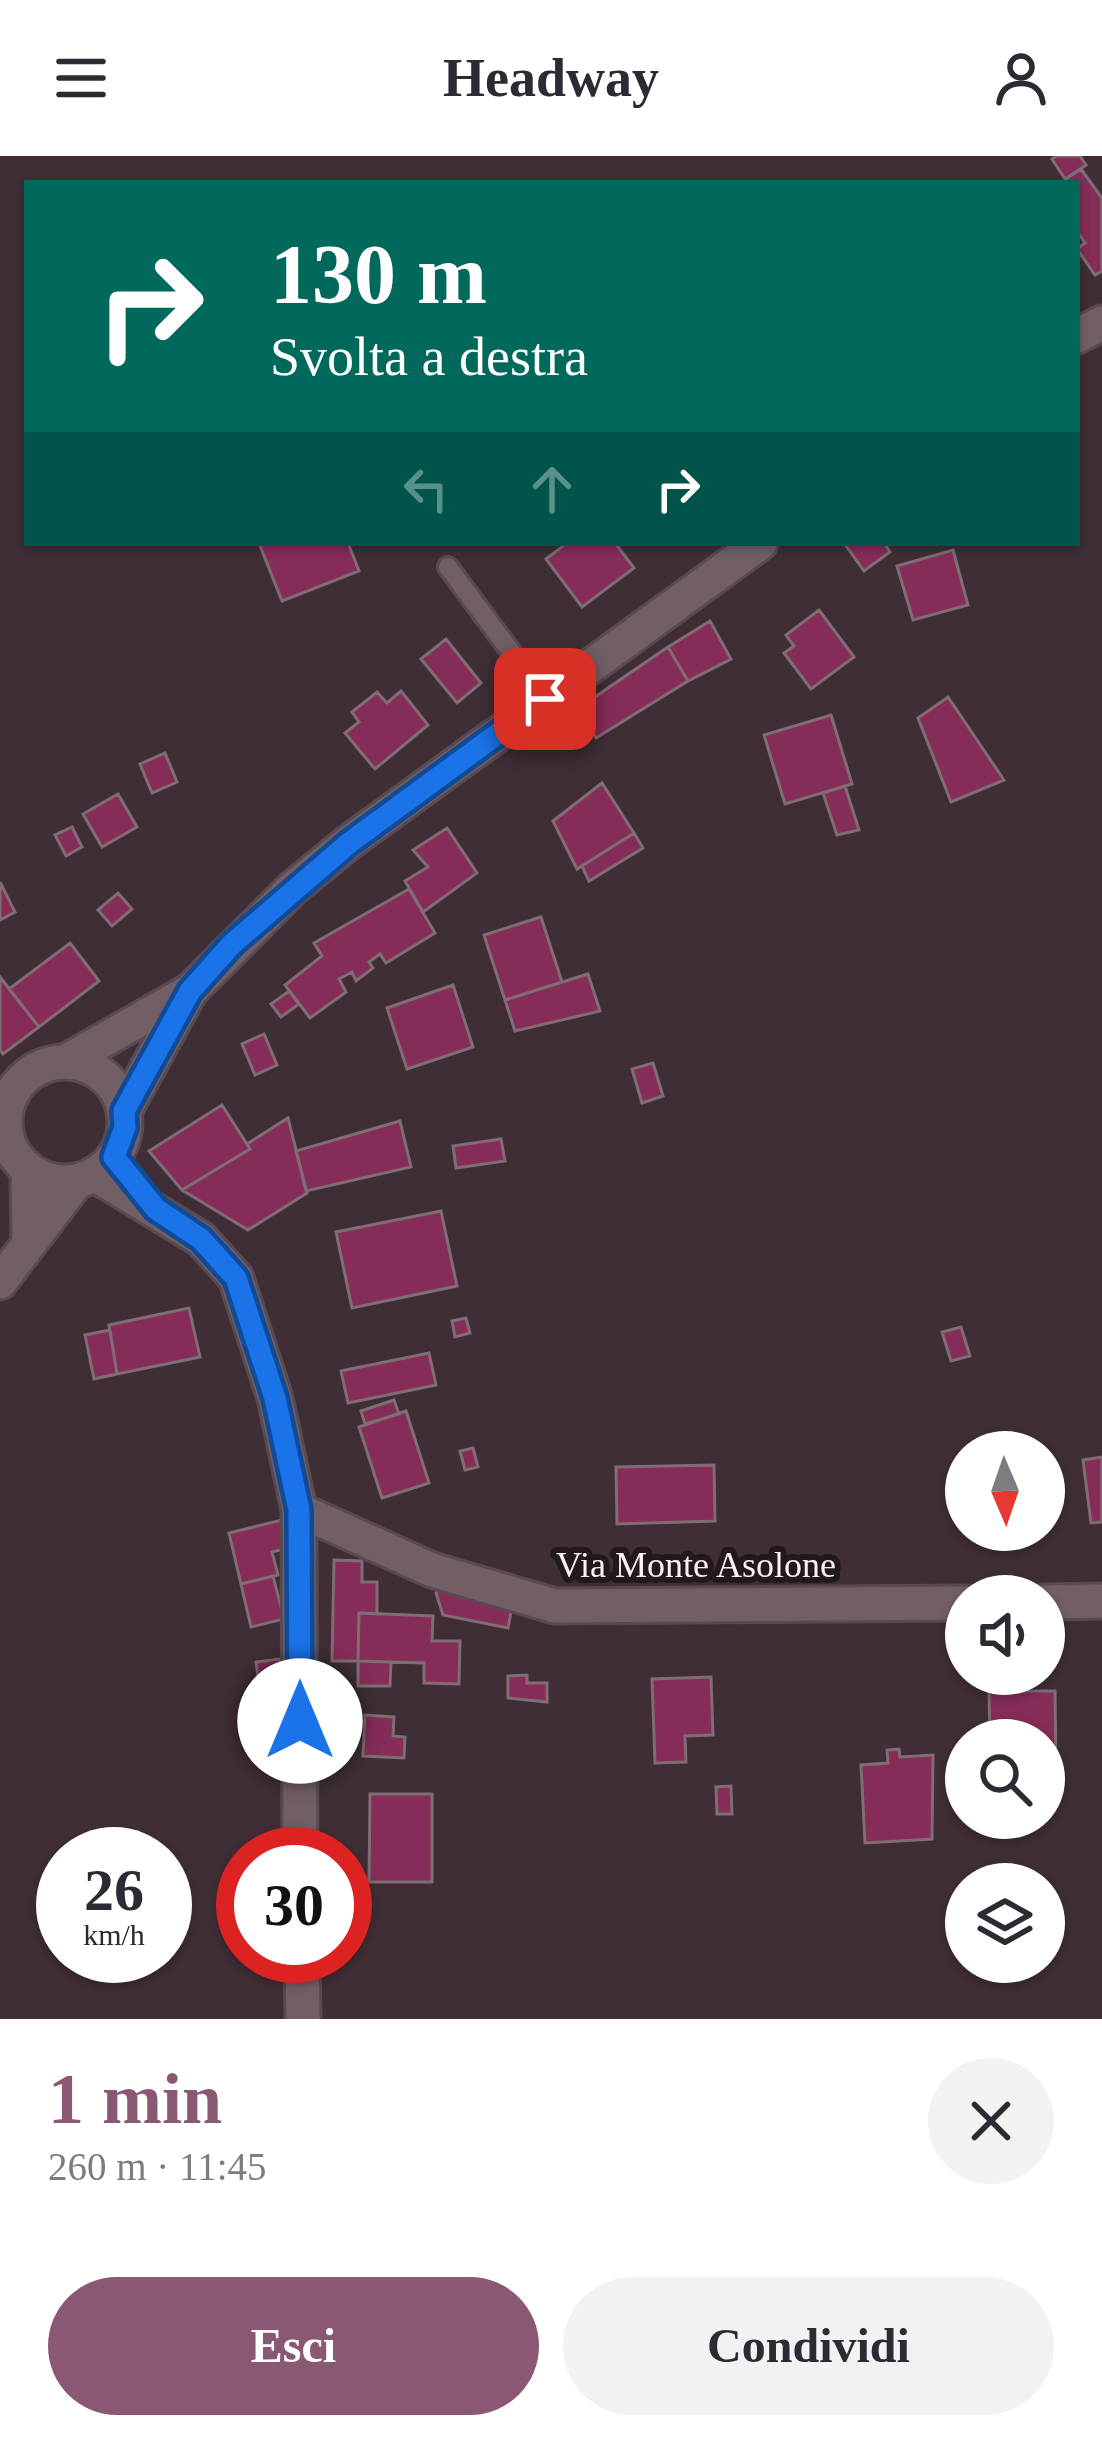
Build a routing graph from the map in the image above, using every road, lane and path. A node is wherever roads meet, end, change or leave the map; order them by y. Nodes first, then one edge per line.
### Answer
1 (756, 546) edge
2 (448, 567) dead end
3 (545, 699) junction
4 (190, 991) junction
5 (64, 1062) junction
6 (5, 1097) edge
7 (124, 1111) junction
8 (13, 1155) edge
9 (95, 1171) junction
10 (29, 1240) junction
11 (0, 1282) edge
12 (299, 1510) junction
13 (1102, 1601) edge
14 (1065, 1602) edge
15 (945, 1603) edge
16 (300, 1827) edge
17 (302, 1983) edge
18 (303, 2019) edge

1 - 3 street
2 - 3 lane
3 - 4 street
4 - 5 street
4 - 7 street
5 - 6 street
5 - 7 street
6 - 8 street
7 - 9 street
8 - 9 street
8 - 10 street
9 - 10 street
9 - 12 street
10 - 11 street
12 - 15 street, Via Monte Asolone
12 - 16 street
13 - 14 street
17 - 18 street

